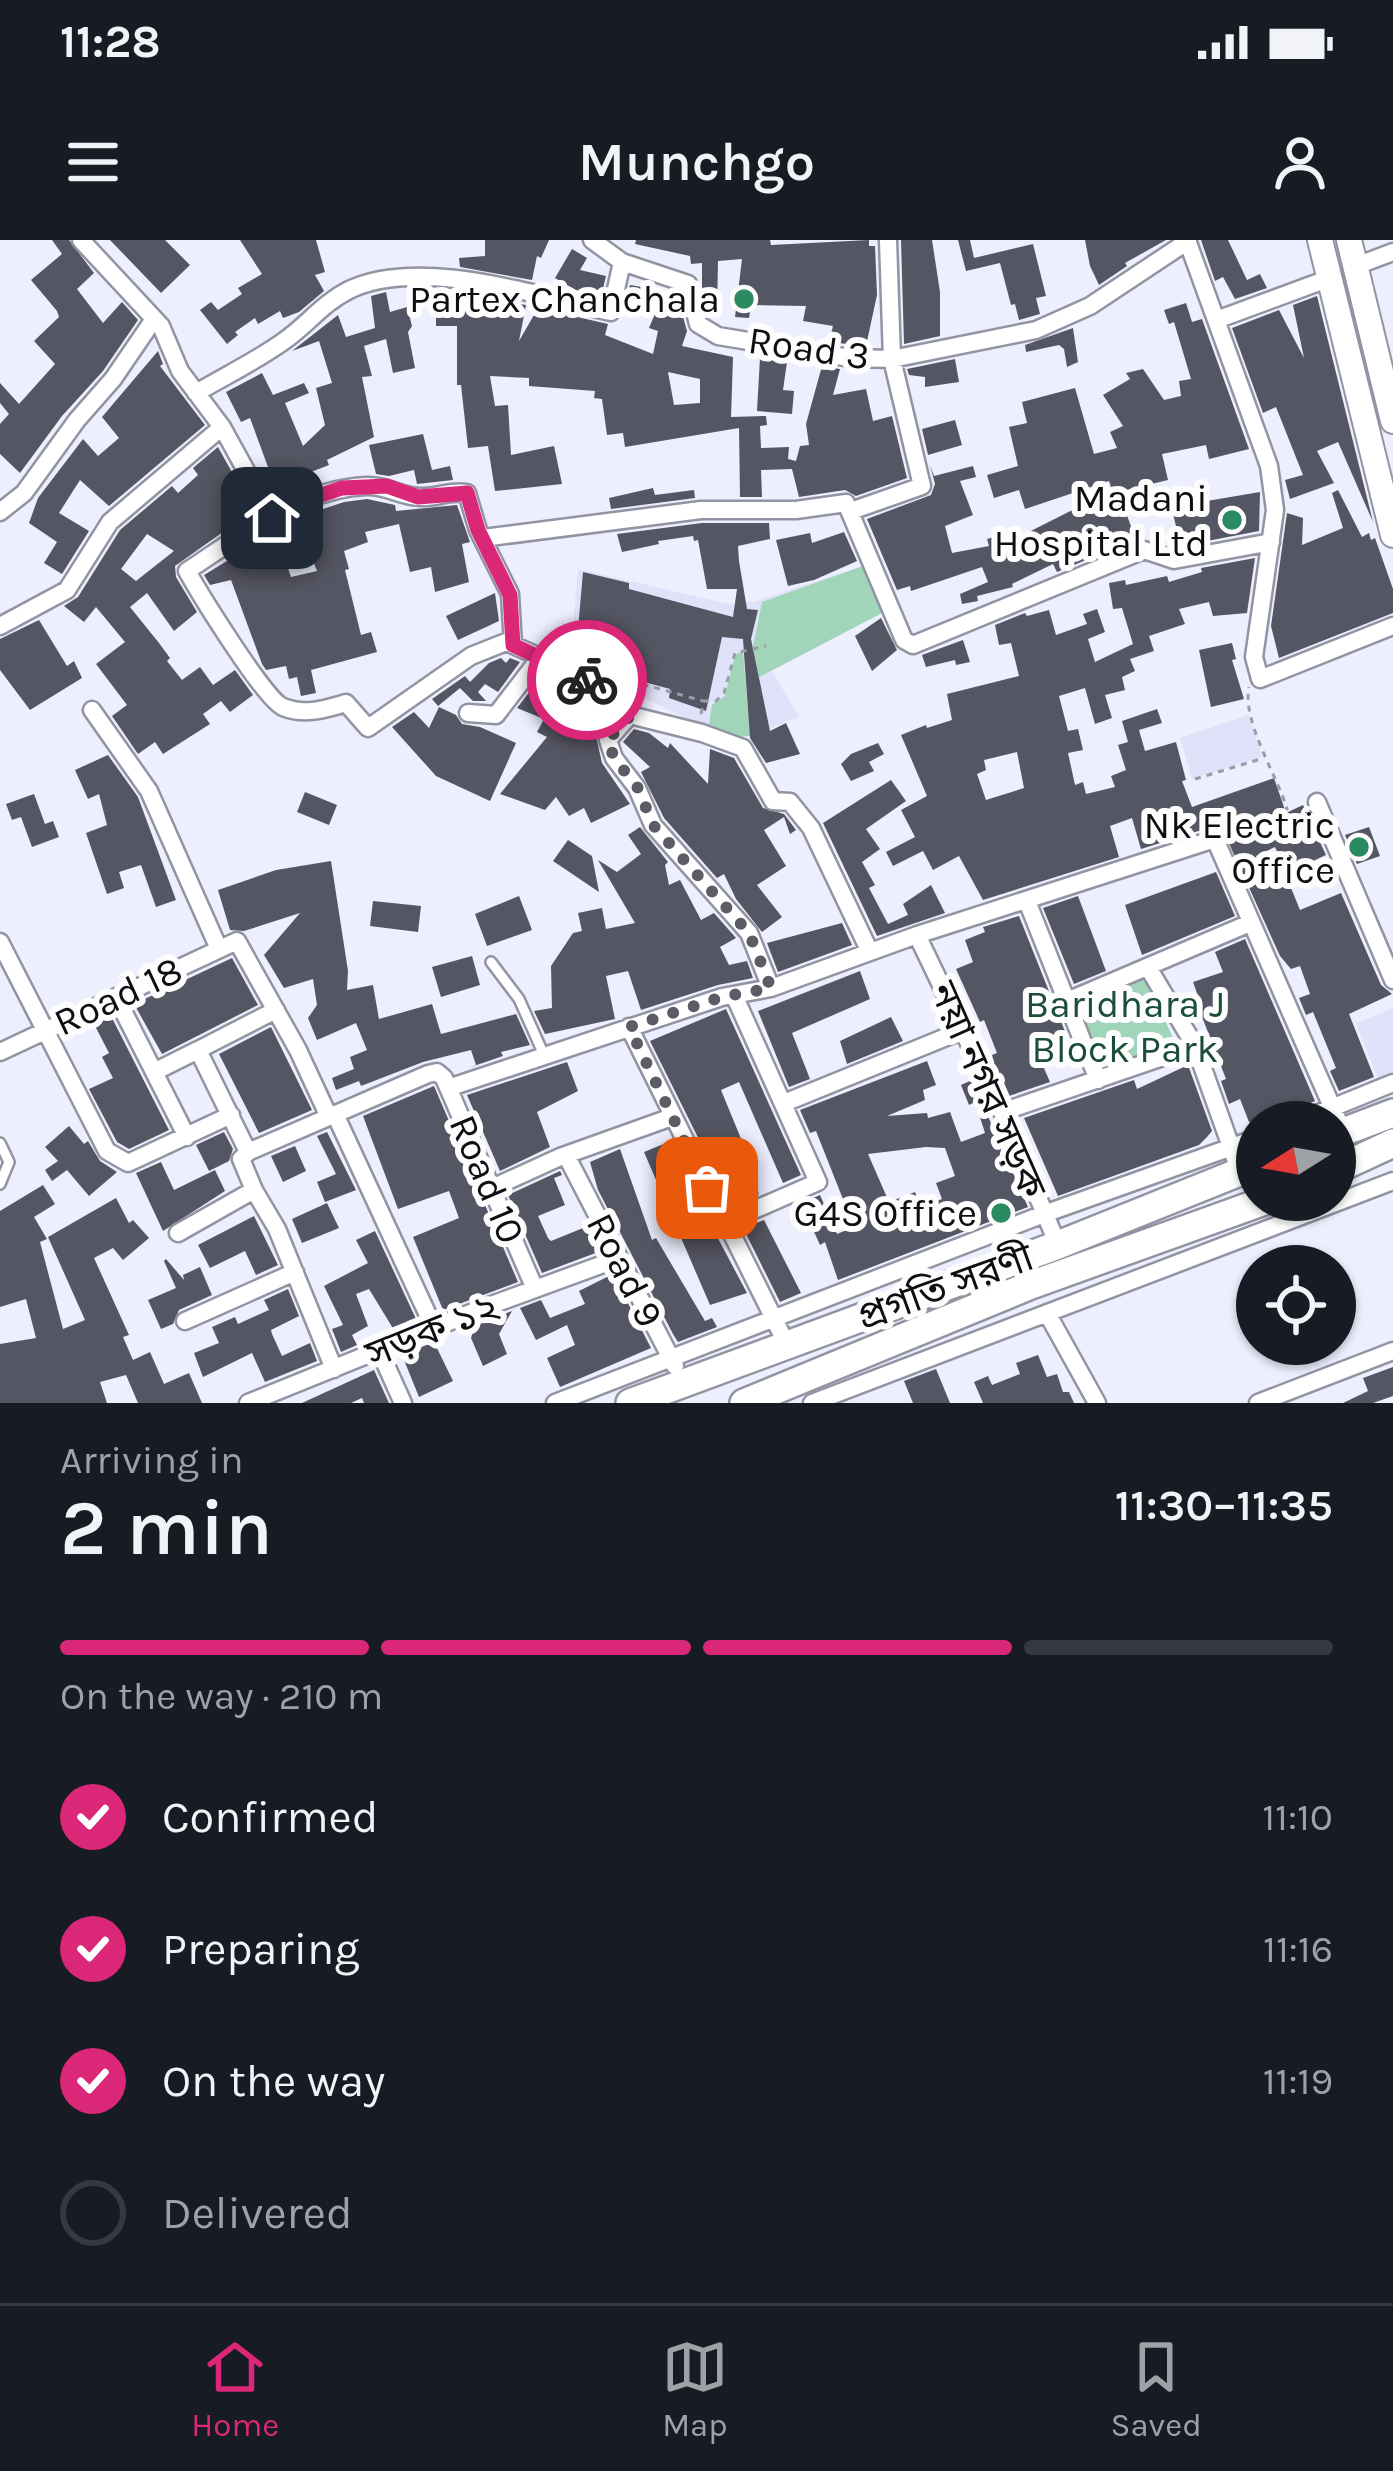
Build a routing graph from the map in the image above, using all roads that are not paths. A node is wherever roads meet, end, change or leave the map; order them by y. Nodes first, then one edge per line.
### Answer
1 (81, 240) edge
2 (592, 240) edge
3 (888, 240) edge
4 (1320, 240) edge
5 (1349, 240) edge
6 (1188, 241) edge
7 (1393, 252) edge
8 (622, 262) junction
9 (1356, 266) junction
10 (1330, 278) junction
11 (154, 319) junction
12 (1219, 319) junction
13 (892, 359) junction
14 (196, 393) junction
15 (1393, 422) edge
16 (222, 427) junction
17 (851, 511) junction
18 (0, 512) edge
19 (272, 518) junction
20 (1393, 536) edge
21 (483, 538) junction
22 (1271, 542) junction
23 (0, 626) edge
24 (1393, 626) edge
25 (512, 640) junction
26 (539, 659) junction
27 (92, 710) dead end
28 (631, 710) junction
29 (468, 713) dead end
30 (1317, 802) dead end
31 (1028, 901) junction
32 (1250, 923) junction
33 (917, 934) junction
34 (0, 942) edge
35 (219, 950) junction
36 (870, 952) junction
37 (491, 962) dead end
38 (1149, 968) junction
39 (1393, 980) edge
40 (771, 988) junction
41 (734, 995) junction
42 (116, 997) junction
43 (1067, 1001) junction
44 (276, 1010) junction
45 (629, 1027) junction
46 (44, 1030) junction
47 (961, 1031) junction
48 (1195, 1046) junction
49 (198, 1050) junction
50 (0, 1052) edge
51 (544, 1055) junction
52 (154, 1072) junction
53 (1098, 1080) junction
54 (1393, 1083) edge
55 (448, 1088) junction
56 (1327, 1101) edge
57 (784, 1103) junction
58 (1356, 1111) edge
59 (1002, 1112) junction
60 (1393, 1113) edge
61 (230, 1115) junction
62 (332, 1115) junction
63 (672, 1117) junction
64 (1356, 1121) edge
65 (187, 1137) junction
66 (1236, 1142) edge
67 (0, 1143) edge
68 (1393, 1143) edge
69 (248, 1152) junction
70 (567, 1157) junction
71 (1356, 1160) edge
72 (1236, 1163) edge
73 (1236, 1165) edge
74 (1393, 1181) edge
75 (0, 1184) edge
76 (490, 1189) junction
77 (254, 1190) junction
78 (1236, 1211) edge
79 (1044, 1214) junction
80 (724, 1223) junction
81 (178, 1233) dead end
82 (1058, 1245) junction
83 (617, 1259) junction
84 (1017, 1260) junction
85 (295, 1272) junction
86 (1028, 1287) junction
87 (536, 1289) junction
88 (1047, 1313) junction
89 (773, 1318) junction
90 (185, 1322) dead end
91 (434, 1328) junction
92 (787, 1345) junction
93 (1393, 1351) edge
94 (380, 1352) junction
95 (334, 1369) junction
96 (677, 1371) junction
97 (248, 1403) edge
98 (403, 1403) edge
99 (555, 1403) edge
100 (631, 1403) edge
101 (744, 1403) edge
102 (812, 1403) edge
103 (1097, 1403) edge
104 (1258, 1403) edge

1 - 11 street
2 - 8 street, Road 3
3 - 13 street
4 - 10 main road
5 - 9 main road
6 - 12 street
6 - 13 street, Road 3
7 - 9 street
8 - 13 street, Road 3
8 - 14 street
9 - 15 main road
10 - 12 street
10 - 20 main road
11 - 14 street
11 - 18 street
12 - 22 street
13 - 17 street
14 - 16 street
16 - 19 street
16 - 23 street
17 - 21 street
17 - 22 street
19 - 21 street
19 - 25 street
21 - 25 street
22 - 24 street
25 - 26 street
26 - 28 street
26 - 29 street
27 - 35 street
28 - 36 street
28 - 40 street
30 - 39 street
31 - 32 street
31 - 33 street
31 - 43 street
32 - 38 street
32 - 56 street
33 - 36 street
33 - 47 street, নয়া নগর সড়ক
34 - 46 street
35 - 42 street, Road 18
35 - 44 street, Road 18
36 - 40 street
37 - 51 lane
38 - 43 street
38 - 48 street
40 - 41 street
41 - 45 street
41 - 57 street
42 - 46 street, Road 18
42 - 52 street
43 - 53 street
44 - 49 street
44 - 62 street
45 - 51 street
45 - 63 street
46 - 50 street, Road 18
46 - 65 street
47 - 57 street
47 - 59 street, নয়া নগর সড়ক
48 - 53 street
48 - 66 street
49 - 52 street
49 - 61 street
51 - 55 street
52 - 65 street
53 - 59 street
54 - 58 street
55 - 62 street, Road 10
55 - 76 street, Road 10
57 - 80 street
59 - 79 street, নয়া নগর সড়ক
60 - 64 main road
61 - 65 street
61 - 69 street
62 - 69 street
62 - 91 street
63 - 70 street
63 - 80 street
67 - 75 lane
68 - 71 main road
69 - 77 street
70 - 76 street
70 - 83 street, Road 9
72 - 79 street
73 - 82 main road, প্রগতি সরণী
74 - 88 street
76 - 87 street, Road 10
77 - 81 street
77 - 85 street
78 - 86 main road, প্রগতি সরণী
79 - 82 street, নয়া নগর সড়ক
79 - 89 street
80 - 89 street
82 - 84 main road, প্রগতি সরণী
83 - 87 street, সড়ক ১২
83 - 96 street, Road 9
84 - 86 main road
84 - 92 main road, প্রগতি সরণী
85 - 90 street
85 - 95 street
86 - 101 main road, প্রগতি সরণী
87 - 91 street, সড়ক ১২
88 - 102 street
88 - 103 street
89 - 92 street
89 - 96 street
91 - 94 street, সড়ক ১২
92 - 96 main road, প্রগতি সরণী
93 - 104 street
94 - 95 street, সড়ক ১২
94 - 98 street
95 - 97 street, সড়ক ১২
96 - 99 street
96 - 100 main road, প্রগতি সরণী

